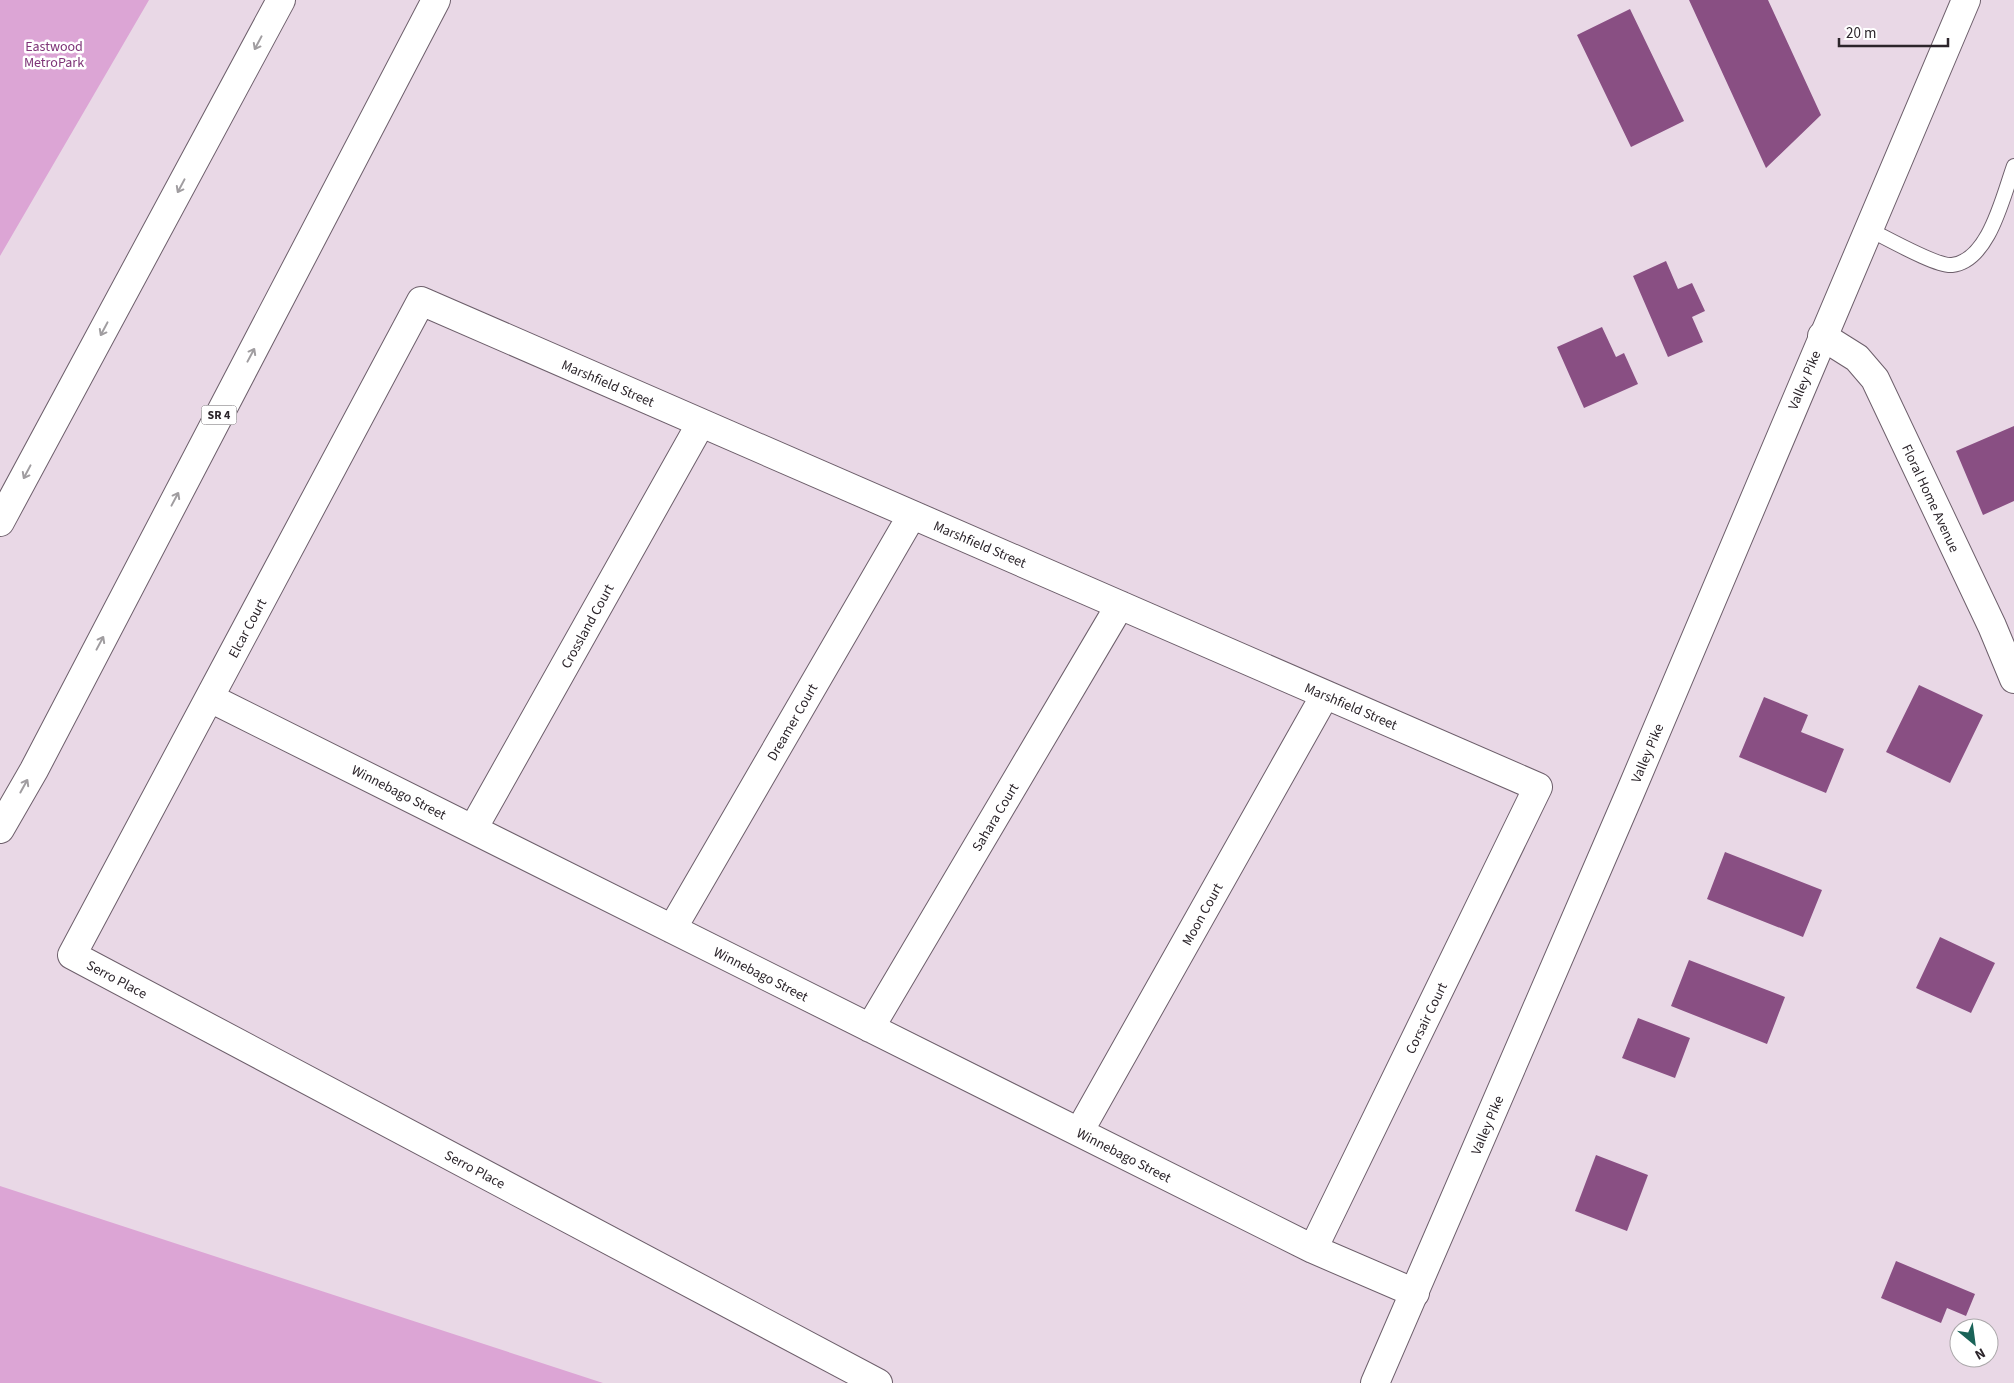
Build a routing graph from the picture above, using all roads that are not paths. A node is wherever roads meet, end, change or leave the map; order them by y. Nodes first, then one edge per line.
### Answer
1 (281, 0) edge
2 (436, 0) edge
3 (1966, 0) edge
4 (2014, 166) edge
5 (1868, 229) junction
6 (421, 301) joint
7 (1822, 336) junction
8 (701, 423) junction
9 (912, 515) junction
10 (0, 522) edge
11 (1120, 605) junction
12 (2014, 679) edge
13 (1325, 695) junction
14 (210, 698) junction
15 (1538, 787) joint
16 (0, 829) edge
17 (473, 829) junction
18 (672, 929) junction
19 (72, 955) joint
20 (870, 1028) junction
21 (1079, 1132) junction
22 (1313, 1249) junction
23 (1415, 1293) junction
24 (878, 1383) edge
25 (1375, 1383) edge

1 -> 10 main road
16 -> 2 main road, SR 4
3 - 5 main road, Valley Pike
4 - 5 lane
5 - 7 main road, Valley Pike
6 - 8 main road, Marshfield Street
6 - 14 main road, Elcar Court
7 - 12 main road, Floral Home Avenue
7 - 23 main road, Valley Pike
8 - 9 main road, Marshfield Street
8 - 17 main road, Crossland Court
9 - 11 main road, Marshfield Street
9 - 18 main road, Dreamer Court
11 - 13 main road, Marshfield Street
11 - 20 main road, Sahara Court
13 - 15 main road, Marshfield Street
13 - 21 main road, Moon Court
14 - 17 main road, Winnebago Street
14 - 19 main road, Elcar Court
15 - 22 main road, Corsair Court
17 - 18 main road, Winnebago Street
18 - 20 main road, Winnebago Street
19 - 24 main road, Serro Place
20 - 21 main road, Winnebago Street
21 - 22 main road, Winnebago Street
22 - 23 main road, Winnebago Street
23 - 25 main road, Valley Pike

